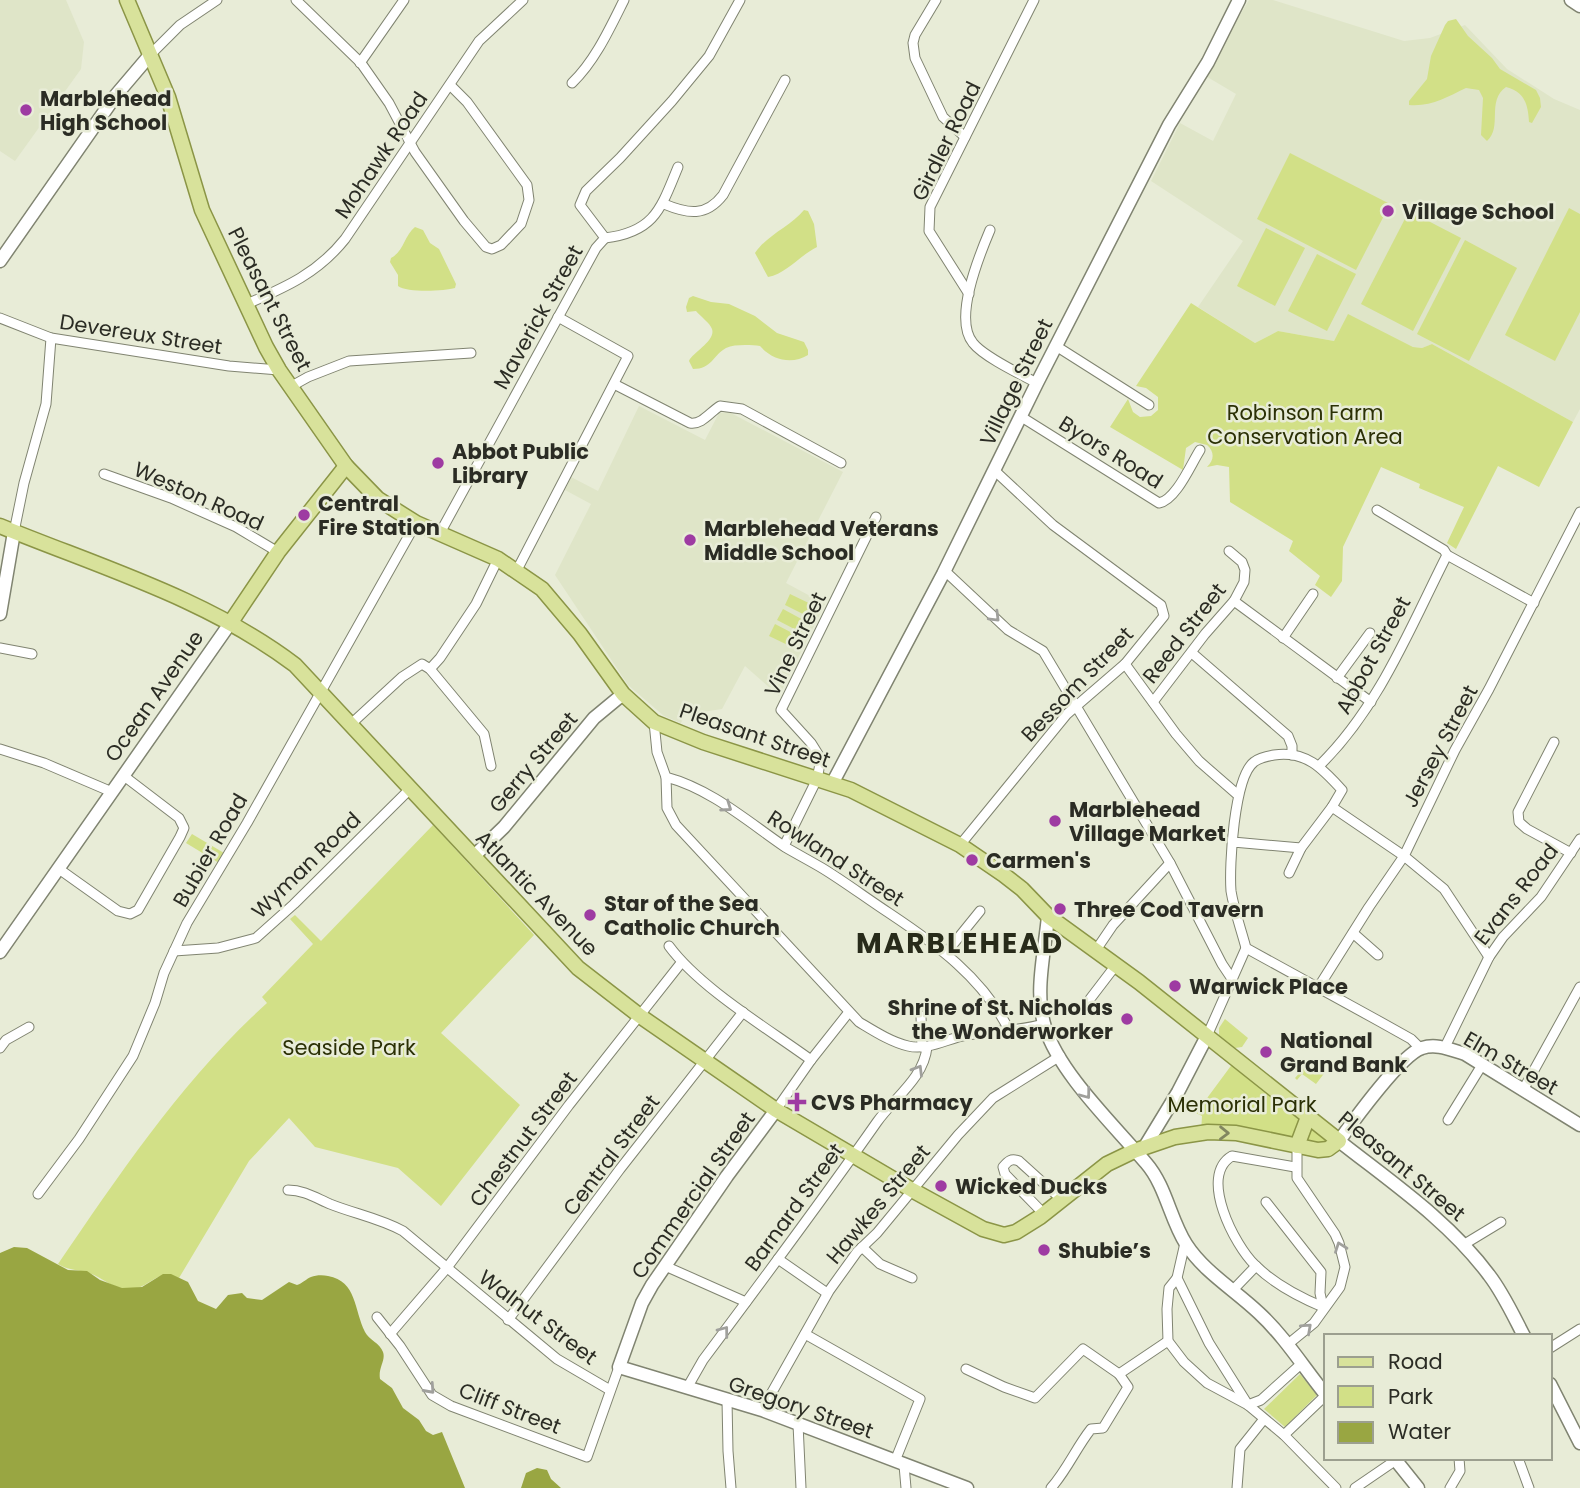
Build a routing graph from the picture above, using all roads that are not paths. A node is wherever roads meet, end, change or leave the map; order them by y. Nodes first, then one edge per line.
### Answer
1 (127, 0) edge
2 (217, 0) edge
3 (296, 0) edge
4 (404, 0) edge
5 (523, 0) edge
6 (624, 0) edge
7 (740, 0) edge
8 (936, 0) edge
9 (1034, 0) edge
10 (1239, 0) edge
11 (1571, 0) edge
12 (1580, 6) edge
13 (150, 55) junction
14 (360, 63) junction
15 (785, 80) dead end
16 (572, 83) dead end
17 (450, 85) junction
18 (965, 137) junction
19 (409, 143) junction
20 (678, 167) dead end
21 (664, 204) junction
22 (990, 230) dead end
23 (605, 237) junction
24 (0, 261) edge
25 (969, 294) junction
26 (247, 304) junction
27 (558, 317) junction
28 (0, 318) edge
29 (51, 338) junction
30 (1056, 346) junction
31 (471, 353) dead end
32 (279, 370) junction
33 (1037, 383) junction
34 (614, 384) junction
35 (290, 387) junction
36 (1149, 405) dead end
37 (1020, 416) junction
38 (1200, 450) dead end
39 (841, 463) dead end
40 (346, 466) junction
41 (104, 474) dead end
42 (992, 474) junction
43 (1377, 510) dead end
44 (1580, 512) edge
45 (876, 517) dead end
46 (416, 523) junction
47 (7, 529) edge
48 (440, 533) junction
49 (1229, 551) dead end
50 (278, 552) junction
51 (1447, 555) junction
52 (498, 559) junction
53 (517, 570) junction
54 (945, 570) junction
55 (1313, 594) dead end
56 (1234, 601) junction
57 (1534, 603) junction
58 (0, 614) edge
59 (231, 622) junction
60 (1370, 633) dead end
61 (1283, 638) junction
62 (0, 648) edge
63 (1192, 653) junction
64 (32, 654) dead end
65 (1125, 664) junction
66 (430, 669) junction
67 (1337, 678) junction
68 (321, 692) junction
69 (623, 694) junction
70 (1153, 702) junction
71 (1371, 702) junction
72 (1077, 705) junction
73 (654, 722) junction
74 (351, 724) junction
75 (1554, 742) dead end
76 (0, 749) edge
77 (1292, 755) junction
78 (1320, 765) junction
79 (491, 766) dead end
80 (124, 776) junction
81 (666, 777) junction
82 (817, 779) junction
83 (832, 784) junction
84 (411, 788) junction
85 (112, 792) junction
86 (1238, 795) junction
87 (1332, 807) junction
88 (1580, 839) edge
89 (1233, 842) junction
90 (960, 845) junction
91 (784, 846) junction
92 (1301, 848) junction
93 (1571, 853) junction
94 (474, 856) junction
95 (1404, 856) junction
96 (1170, 863) junction
97 (59, 869) junction
98 (1289, 873) dead end
99 (980, 911) dead end
100 (1048, 916) junction
101 (1353, 933) junction
102 (669, 946) dead end
103 (1246, 948) junction
104 (1096, 950) junction
105 (174, 951) junction
106 (0, 952) edge
107 (946, 953) junction
108 (1378, 955) dead end
109 (1489, 957) junction
110 (681, 963) junction
111 (1116, 965) junction
112 (1232, 979) junction
113 (1580, 987) edge
114 (1318, 988) junction
115 (1090, 999) dead end
116 (743, 1012) junction
117 (849, 1012) junction
118 (640, 1016) junction
119 (921, 1016) dead end
120 (1044, 1024) junction
121 (29, 1027) dead end
122 (1009, 1030) junction
123 (1207, 1036) junction
124 (924, 1047) junction
125 (0, 1048) edge
126 (1420, 1048) junction
127 (1444, 1048) junction
128 (1060, 1056) junction
129 (811, 1060) junction
130 (706, 1061) junction
131 (1482, 1065) junction
132 (1523, 1090) junction
133 (776, 1110) junction
134 (1308, 1116) junction
135 (1448, 1120) dead end
136 (1580, 1125) edge
137 (1158, 1126) junction
138 (1175, 1137) junction
139 (1339, 1140) junction
140 (1297, 1146) junction
141 (1139, 1149) junction
142 (854, 1157) junction
143 (1295, 1167) junction
144 (288, 1190) dead end
145 (912, 1190) junction
146 (38, 1195) dead end
147 (1062, 1199) junction
148 (1266, 1202) dead end
149 (1044, 1213) junction
150 (1501, 1222) dead end
151 (1185, 1243) junction
152 (1463, 1245) junction
153 (862, 1247) junction
154 (778, 1259) junction
155 (665, 1266) junction
156 (1256, 1266) junction
157 (446, 1269) junction
158 (912, 1278) dead end
159 (1177, 1278) junction
160 (1233, 1290) junction
161 (827, 1293) junction
162 (746, 1302) junction
163 (1323, 1307) junction
164 (377, 1317) dead end
165 (508, 1320) junction
166 (1580, 1329) edge
167 (390, 1334) junction
168 (805, 1334) junction
169 (1523, 1334) edge
170 (1168, 1341) junction
171 (1287, 1345) junction
172 (1552, 1347) edge
173 (1301, 1364) junction
174 (619, 1367) junction
175 (966, 1369) dead end
176 (1119, 1374) junction
177 (687, 1388) junction
178 (1552, 1388) edge
179 (610, 1390) junction
180 (1324, 1393) edge
181 (1324, 1397) edge
182 (727, 1401) junction
183 (1248, 1405) junction
184 (762, 1410) junction
185 (1264, 1419) junction
186 (798, 1424) junction
187 (1284, 1434) junction
188 (1580, 1443) edge
189 (587, 1457) joint
190 (1394, 1460) edge
191 (1396, 1460) edge
192 (1460, 1460) edge
193 (1519, 1460) edge
194 (900, 1463) junction
195 (731, 1488) edge
196 (801, 1488) edge
197 (906, 1488) edge
198 (967, 1488) edge
199 (1051, 1488) edge
200 (1237, 1488) edge
201 (1336, 1488) edge
202 (1355, 1488) edge
203 (1418, 1488) edge
204 (1450, 1488) edge
205 (1529, 1488) edge

1 - 13 main road, Pleasant Street
2 - 13 street
3 - 14 street
4 - 14 street
5 - 17 street, Mohawk Road
6 - 16 street
7 - 23 street, Maverick Street
8 - 18 street
9 - 18 street, Girdler Road
10 - 30 main road, Village Street
11 - 12 main road
13 - 24 main road
13 - 26 main road, Pleasant Street
14 - 19 street
15 - 21 street
17 - 19 street, Mohawk Road
17 - 19 street
18 - 25 street, Girdler Road
19 - 26 street, Mohawk Road
20 - 21 street
21 - 23 street
22 - 25 street
23 - 27 street, Maverick Street
25 - 33 street
26 - 32 main road, Pleasant Street
27 - 34 street
27 - 48 street, Maverick Street
28 - 29 street, Devereux Street
29 - 32 street, Devereux Street
29 - 47 street
30 - 33 main road, Village Street
30 - 36 street
31 - 35 street
32 - 35 main road, Pleasant Street
33 - 37 main road, Village Street
34 - 39 street
34 - 53 street
35 - 40 main road, Pleasant Street
37 - 38 street, Byors Road
37 - 42 main road, Village Street
40 - 46 main road, Pleasant Street
40 - 50 main road, Ocean Avenue
41 - 50 street, Weston Road
42 - 54 main road, Village Street
42 - 65 street, Bessom Street
43 - 51 street
44 - 57 street, Jersey Street
45 - 82 street, Vine Street
46 - 48 main road, Pleasant Street
46 - 68 street, Bubier Road
47 - 58 main road
47 - 59 main road, Atlantic Avenue
48 - 52 main road, Pleasant Street
49 - 56 street, Reed Street
50 - 59 main road, Ocean Avenue
51 - 57 street
51 - 71 street, Abbot Street
52 - 53 main road, Pleasant Street
52 - 66 street
53 - 69 main road, Pleasant Street
54 -> 72 street
54 - 83 main road, Village Street
55 - 61 street
56 - 61 street
56 - 63 street, Reed Street
57 - 95 street, Jersey Street
59 - 68 main road, Atlantic Avenue
59 - 80 main road, Ocean Avenue
60 - 67 street
61 - 67 street
62 - 64 street
63 - 70 street, Reed Street
63 - 77 street
65 - 70 street
65 - 72 street, Bessom Street
66 - 74 street
66 - 79 street
67 - 71 street
68 - 74 main road, Atlantic Avenue
68 - 105 street, Bubier Road
69 - 73 main road, Pleasant Street
69 - 94 main road, Gerry Street
70 - 86 street
71 - 78 street, Abbot Street
72 - 90 street, Bessom Street
72 - 96 street
73 - 81 street
73 - 82 main road, Pleasant Street
74 - 84 main road, Atlantic Avenue
75 - 93 street
76 - 85 street
77 - 78 street
77 - 86 street
78 - 87 street
80 - 85 main road, Ocean Avenue
80 - 97 street
81 -> 91 street, Rowland Street
81 - 117 street
82 - 83 main road, Pleasant Street
82 - 91 street
83 - 90 main road, Pleasant Street
84 - 94 main road, Atlantic Avenue
84 - 105 street, Wyman Road
85 - 97 main road, Ocean Avenue
86 - 89 street
87 - 92 street
87 - 95 street
88 - 93 street, Evans Road
89 - 92 street
89 - 103 street
90 - 100 main road, Pleasant Street
91 - 107 street, Rowland Street
92 - 98 street
93 - 109 street, Evans Road
94 - 118 main road, Atlantic Avenue
95 - 101 street, Jersey Street
95 - 109 street
96 - 104 street
96 - 112 street
97 - 106 main road, Ocean Avenue
99 - 107 street
100 - 104 main road, Pleasant Street
100 - 120 main road
101 - 108 street
101 - 114 street, Jersey Street
102 - 110 street
103 - 112 street
103 - 114 street
104 - 111 main road, Pleasant Street
105 - 146 street, Bubier Road
107 - 122 street, Rowland Street
109 - 127 street, Evans Road
110 - 116 street
110 - 118 street, Chestnut Street
111 - 115 street
111 - 123 main road, Pleasant Street
112 - 123 street
113 - 132 street
114 - 126 street
116 - 129 street
116 - 130 street, Central Street
117 - 124 street
117 - 129 street, Commercial Street
118 - 130 main road, Atlantic Avenue
118 - 157 street, Chestnut Street
119 - 124 street
120 - 122 street
120 - 128 main road
121 - 125 street
122 - 124 street
123 - 134 main road, Pleasant Street
123 - 137 main road
142 -> 124 street, Barnard Street
126 - 127 main road, Elm Street
126 - 139 main road
127 - 131 main road, Elm Street
128 -> 141 main road
128 - 145 street, Hawkes Street
129 - 133 street, Commercial Street
130 - 133 main road, Atlantic Avenue
130 - 165 street, Central Street
131 - 132 main road, Elm Street
131 - 135 street
132 - 136 main road, Elm Street
133 - 142 main road, Atlantic Avenue
133 - 155 main road, Commercial Street
134 - 139 main road, Pleasant Street
134 - 140 main road
137 - 138 main road
137 - 141 main road
138 -> 140 main road, Atlantic Avenue
138 - 141 main road, Atlantic Avenue
139 - 140 main road, Atlantic Avenue
139 - 152 main road, Pleasant Street
140 - 143 street
141 - 147 main road, Atlantic Avenue
141 - 151 main road
142 - 145 main road, Atlantic Avenue
142 - 154 street, Barnard Street
143 - 156 street
163 -> 143 street
144 - 157 street, Walnut Street
145 - 149 main road, Atlantic Avenue
145 - 153 street, Hawkes Street
147 - 149 main road, Atlantic Avenue
147 - 149 street
148 - 163 street
150 - 152 street
151 - 159 street
151 - 160 main road
152 - 169 main road, Pleasant Street
153 - 158 street
153 - 161 street, Hawkes Street
154 - 161 street
154 - 162 street, Barnard Street
155 - 162 street
155 - 174 main road, Commercial Street
156 - 160 street
156 - 163 street
157 - 165 street, Walnut Street
157 - 167 street, Chestnut Street
159 - 170 street
159 - 183 street
160 - 171 main road
161 - 168 street, Hawkes Street
177 -> 162 street, Barnard Street
171 -> 163 street
164 - 167 street, Cliff Street
165 - 179 street, Walnut Street
166 - 172 street
167 -> 189 street, Cliff Street
168 - 184 street, Hawkes Street
168 - 194 street
170 - 176 street
170 - 183 street
171 - 173 main road
173 - 180 main road
173 - 183 street
174 - 177 main road, Gregory Street
174 - 179 street, Commercial Street
175 - 176 street
176 - 199 street
177 - 182 main road, Gregory Street
178 - 188 main road
179 - 189 street, Commercial Street
181 - 187 street
182 - 184 main road, Gregory Street
182 - 195 street
183 - 185 street
184 - 186 main road, Gregory Street
185 - 187 street
185 - 200 street
186 - 194 main road, Gregory Street
186 - 196 street
187 - 201 street
190 - 202 street
191 - 203 main road
192 - 204 street
193 - 205 street
194 - 197 street
194 - 198 main road, Gregory Street

